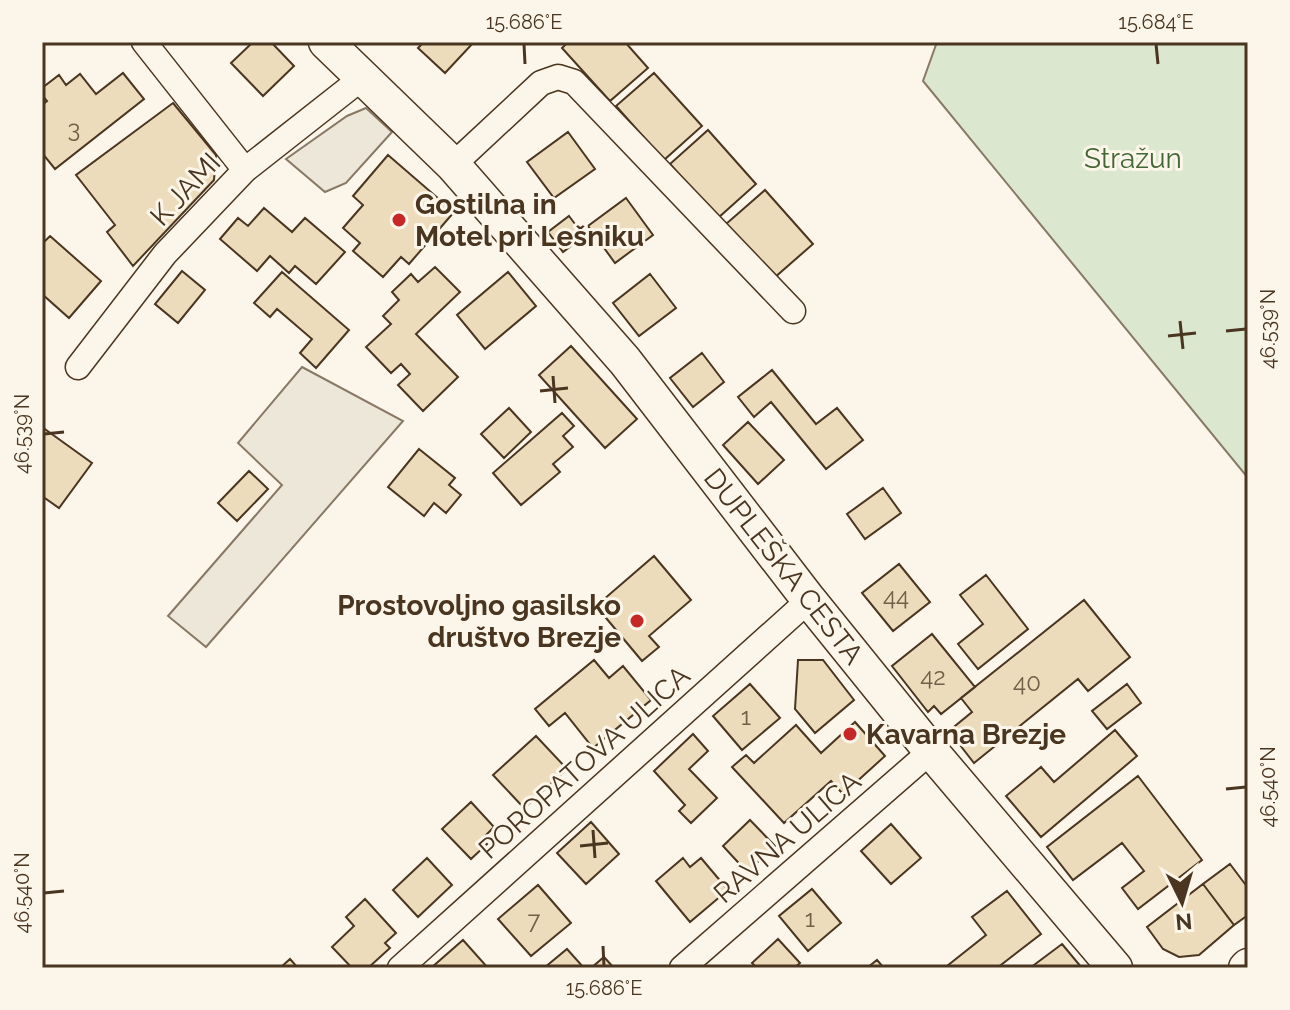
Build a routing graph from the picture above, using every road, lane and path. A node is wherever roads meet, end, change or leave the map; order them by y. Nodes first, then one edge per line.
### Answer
1 (144, 42) edge
2 (326, 42) edge
3 (362, 78) junction
4 (453, 165) junction
5 (245, 170) junction
6 (793, 311) dead end
7 (78, 367) dead end
8 (809, 600) junction
9 (931, 751) junction
10 (400, 968) edge
11 (682, 968) edge
12 (1115, 968) edge

1 - 5 street
2 - 3 street, DUPLEŠKA CESTA
3 - 4 street, DUPLEŠKA CESTA
3 - 5 street, K JAMI
4 - 6 street
4 - 8 street, DUPLEŠKA CESTA
5 - 7 street, K JAMI
8 - 9 street, DUPLEŠKA CESTA
8 - 10 street, POROPATOVA ULICA
9 - 11 street, RAVNA ULICA
9 - 12 street, DUPLEŠKA CESTA

